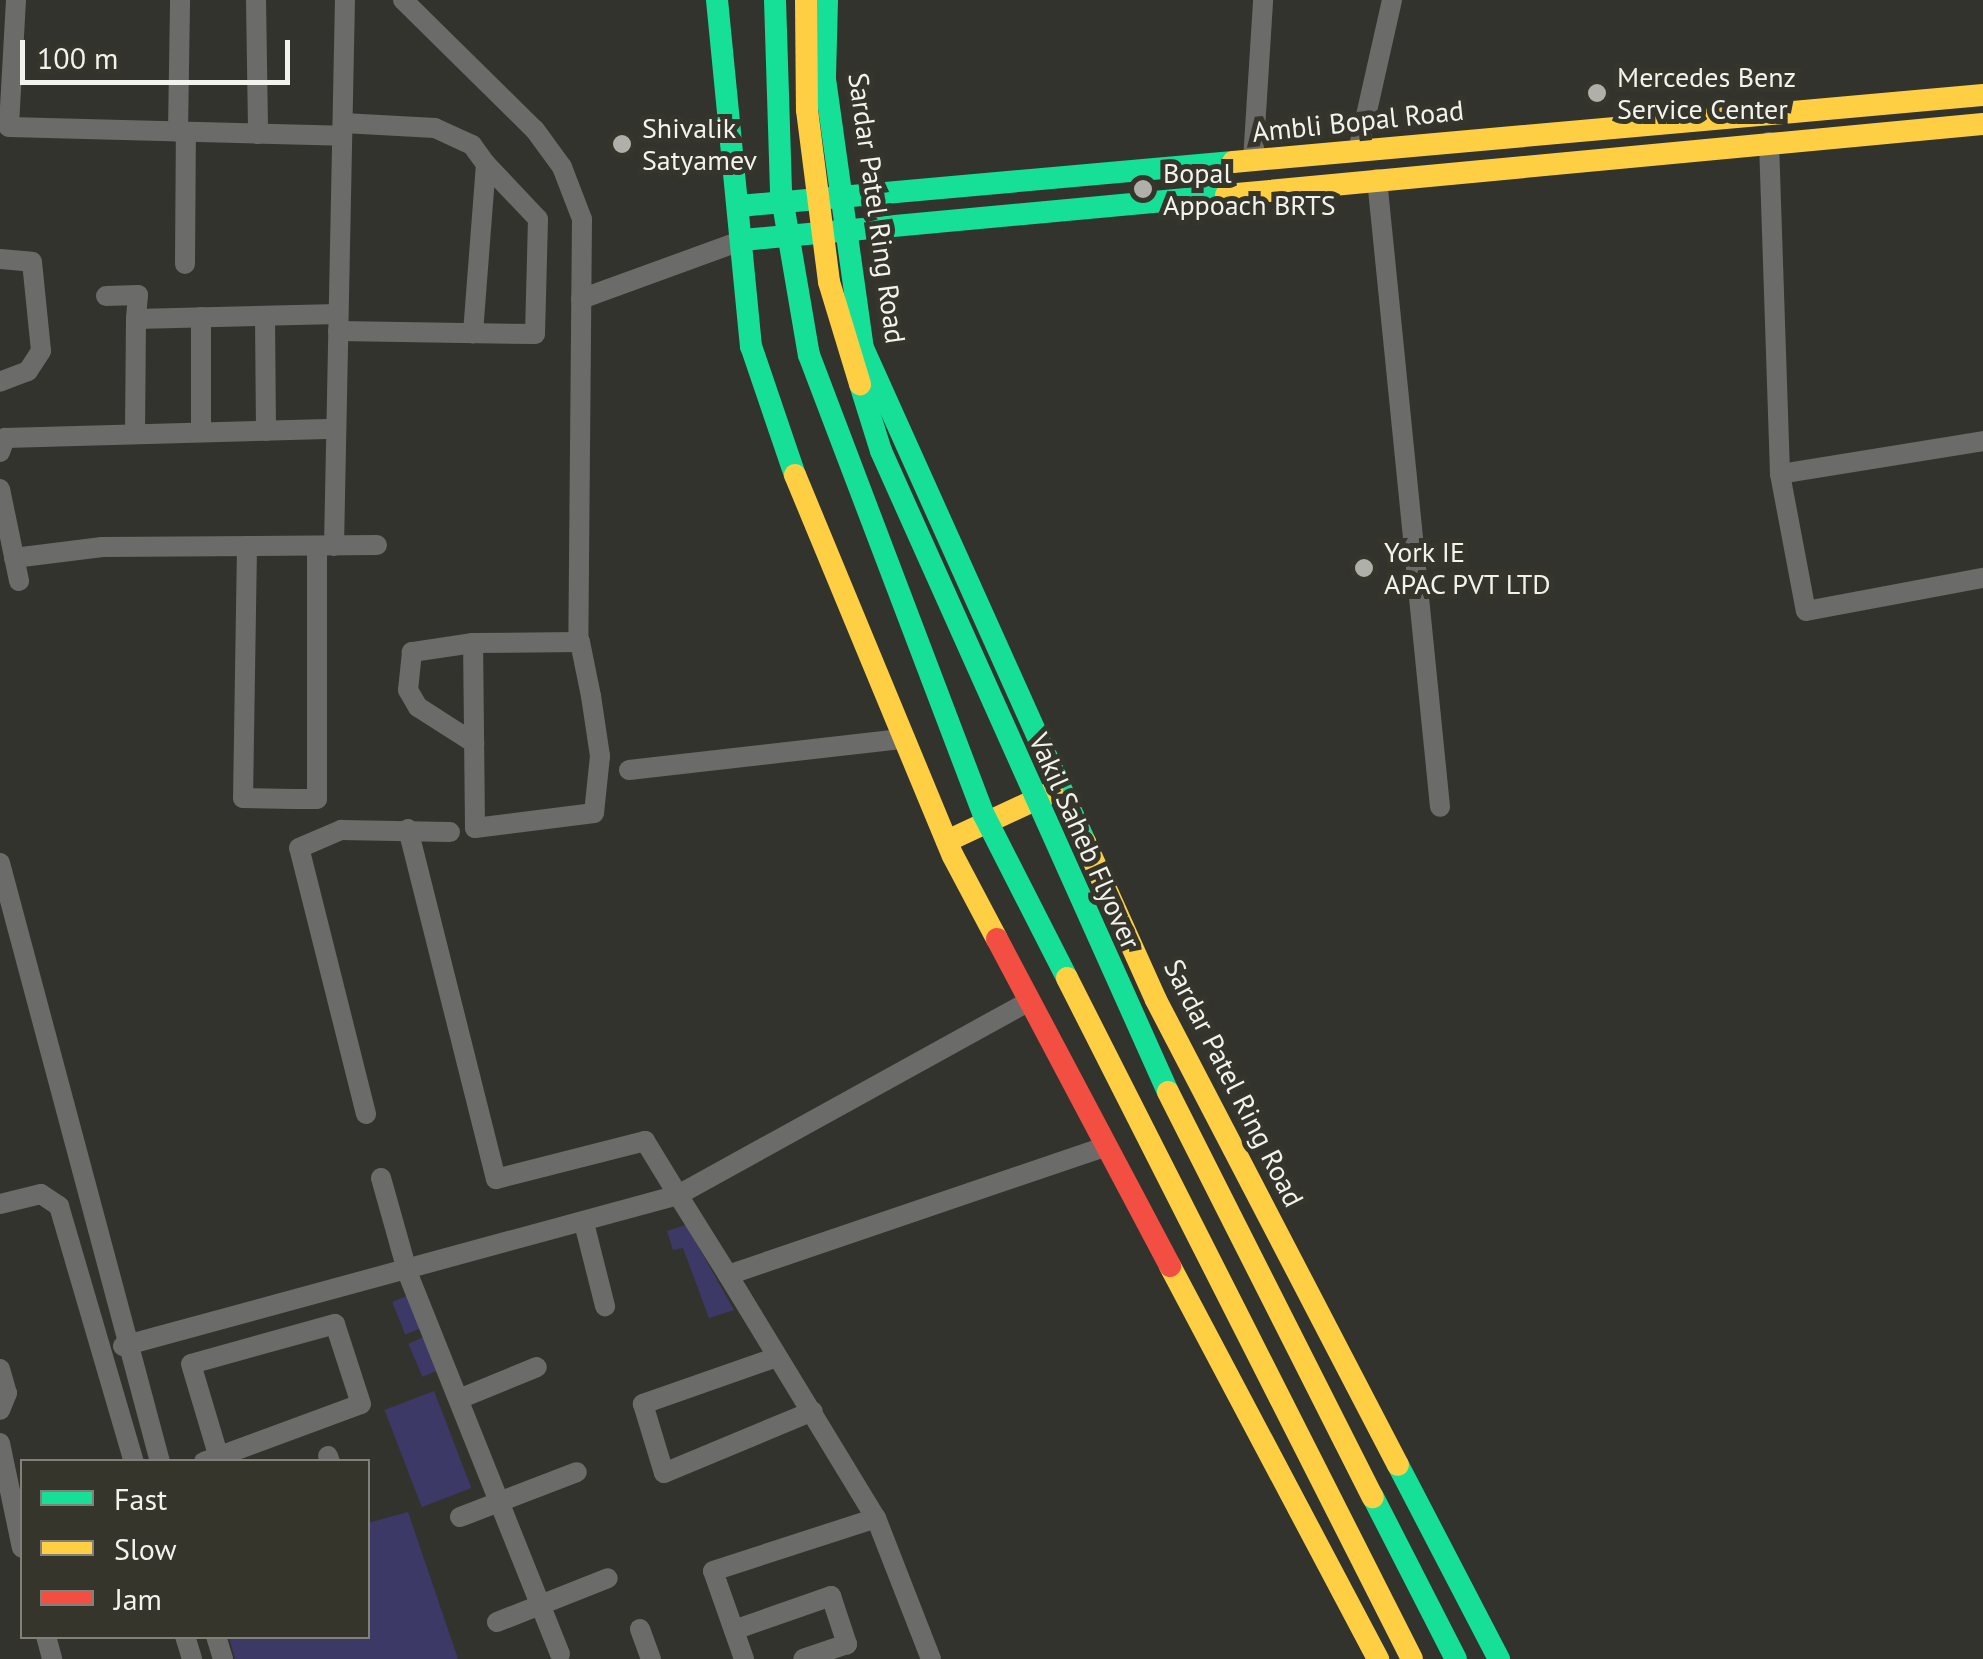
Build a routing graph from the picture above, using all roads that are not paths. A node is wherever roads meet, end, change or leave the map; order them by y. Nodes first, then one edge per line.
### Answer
1 (16, 0) edge
2 (180, 0) edge
3 (256, 0) edge
4 (345, 0) edge
5 (403, 0) edge
6 (717, 0) edge
7 (775, 0) edge
8 (806, 0) edge
9 (827, 0) edge
10 (1263, 0) edge
11 (1392, 0) edge
12 (1983, 95) edge
13 (1983, 124) edge
14 (342, 130) junction
15 (182, 132) junction
16 (258, 134) junction
17 (1770, 142) junction
18 (1358, 151) junction
19 (1252, 161) junction
20 (486, 164) junction
21 (1376, 179) junction
22 (842, 200) junction
23 (739, 206) junction
24 (844, 228) junction
25 (744, 240) junction
26 (0, 259) edge
27 (185, 264) dead end
28 (106, 296) dead end
29 (581, 300) junction
30 (265, 316) junction
31 (201, 317) junction
32 (136, 319) junction
33 (338, 322) junction
34 (472, 334) junction
35 (0, 382) edge
36 (336, 428) junction
37 (266, 431) junction
38 (201, 432) junction
39 (135, 434) junction
40 (1983, 441) edge
41 (0, 452) edge
42 (1780, 474) junction
43 (0, 489) edge
44 (378, 545) dead end
45 (246, 546) junction
46 (325, 546) junction
47 (14, 558) junction
48 (1983, 578) edge
49 (18, 581) dead end
50 (580, 642) junction
51 (473, 644) junction
52 (904, 739) junction
53 (474, 743) junction
54 (629, 770) dead end
55 (1062, 787) junction
56 (1440, 807) dead end
57 (408, 829) junction
58 (450, 832) dead end
59 (946, 841) junction
60 (0, 863) edge
61 (10, 931) edge
62 (1030, 1001) junction
63 (366, 1114) dead end
64 (1106, 1146) junction
65 (381, 1178) dead end
66 (678, 1195) junction
67 (0, 1204) edge
68 (584, 1223) junction
69 (408, 1274) junction
70 (728, 1274) junction
71 (606, 1306) dead end
72 (123, 1346) junction
73 (774, 1358) junction
74 (537, 1367) dead end
75 (0, 1369) edge
76 (459, 1399) junction
77 (0, 1410) edge
78 (813, 1412) junction
79 (0, 1443) edge
80 (211, 1456) edge
81 (132, 1459) edge
82 (159, 1459) edge
83 (578, 1472) dead end
84 (16, 1496) edge
85 (500, 1504) junction
86 (460, 1517) dead end
87 (876, 1518) junction
88 (20, 1531) edge
89 (608, 1578) dead end
90 (541, 1606) junction
91 (498, 1622) dead end
92 (640, 1629) dead end
93 (734, 1630) junction
94 (560, 1654) dead end
95 (651, 1659) edge
96 (744, 1659) edge
97 (803, 1659) edge
98 (931, 1659) edge
99 (1378, 1659) edge
100 (1412, 1659) edge
101 (1456, 1659) edge
102 (1500, 1659) edge

1 - 15 street
2 - 15 street
3 - 16 street
4 - 14 street
5 - 29 street
6 - 23 main road
7 - 100 main road, bridge
8 - 101 main road, Vakil Saheb Flyover, bridge
9 - 22 main road, Sardar Patel Ring Road
10 - 19 street
11 - 18 street
12 - 18 main road, Ambli Bopal Road
13 - 17 main road, Ambli Bopal Road
14 - 16 street
14 - 20 street
14 - 33 street
15 - 16 street
15 - 27 street
17 - 21 main road, Ambli Bopal Road
17 - 42 street
18 - 19 main road, Ambli Bopal Road
19 - 22 main road, Ambli Bopal Road
20 - 34 street
20 - 34 street
21 - 24 main road, Ambli Bopal Road
21 - 56 street
22 - 23 main road, Ambli Bopal Road
22 - 24 main road, Sardar Patel Ring Road
23 - 25 main road
24 - 25 main road, Ambli Bopal Road
24 - 55 main road, Sardar Patel Ring Road
25 - 29 street
25 - 52 main road
26 - 35 street
28 - 32 street
29 - 50 street
30 - 31 street
30 - 33 street
30 - 37 street
31 - 32 street
31 - 38 street
32 - 39 street
33 - 34 street
33 - 36 street
36 - 37 street
36 - 46 street
37 - 38 street
38 - 39 street
39 - 41 street
40 - 42 street
42 - 48 street
43 - 47 street
44 - 46 street
45 - 46 street
45 - 46 street
45 - 47 street
47 - 49 street
50 - 51 street
50 - 53 street
51 - 53 street
51 - 53 street
52 - 54 street
52 - 59 main road
55 - 59 main road
55 - 102 main road, Sardar Patel Ring Road
57 - 58 street
57 - 63 street
57 - 66 street
59 - 62 main road
60 - 61 street
61 - 72 street
62 - 64 main road
62 - 66 street
64 - 70 street
64 - 99 main road
65 - 69 street
66 - 68 street
66 - 70 street
67 - 81 street
68 - 69 street
68 - 71 street
69 - 72 street
69 - 76 street
70 - 73 street
72 - 82 street
73 - 78 street
73 - 78 street
74 - 76 street
75 - 77 street
76 - 85 street
78 - 87 street
79 - 84 street
80 - 80 street
83 - 85 street
84 - 88 street
85 - 86 street
85 - 90 street
87 - 93 street
87 - 98 street
89 - 90 street
90 - 91 street
90 - 94 street
92 - 95 street
93 - 96 street
93 - 97 street

